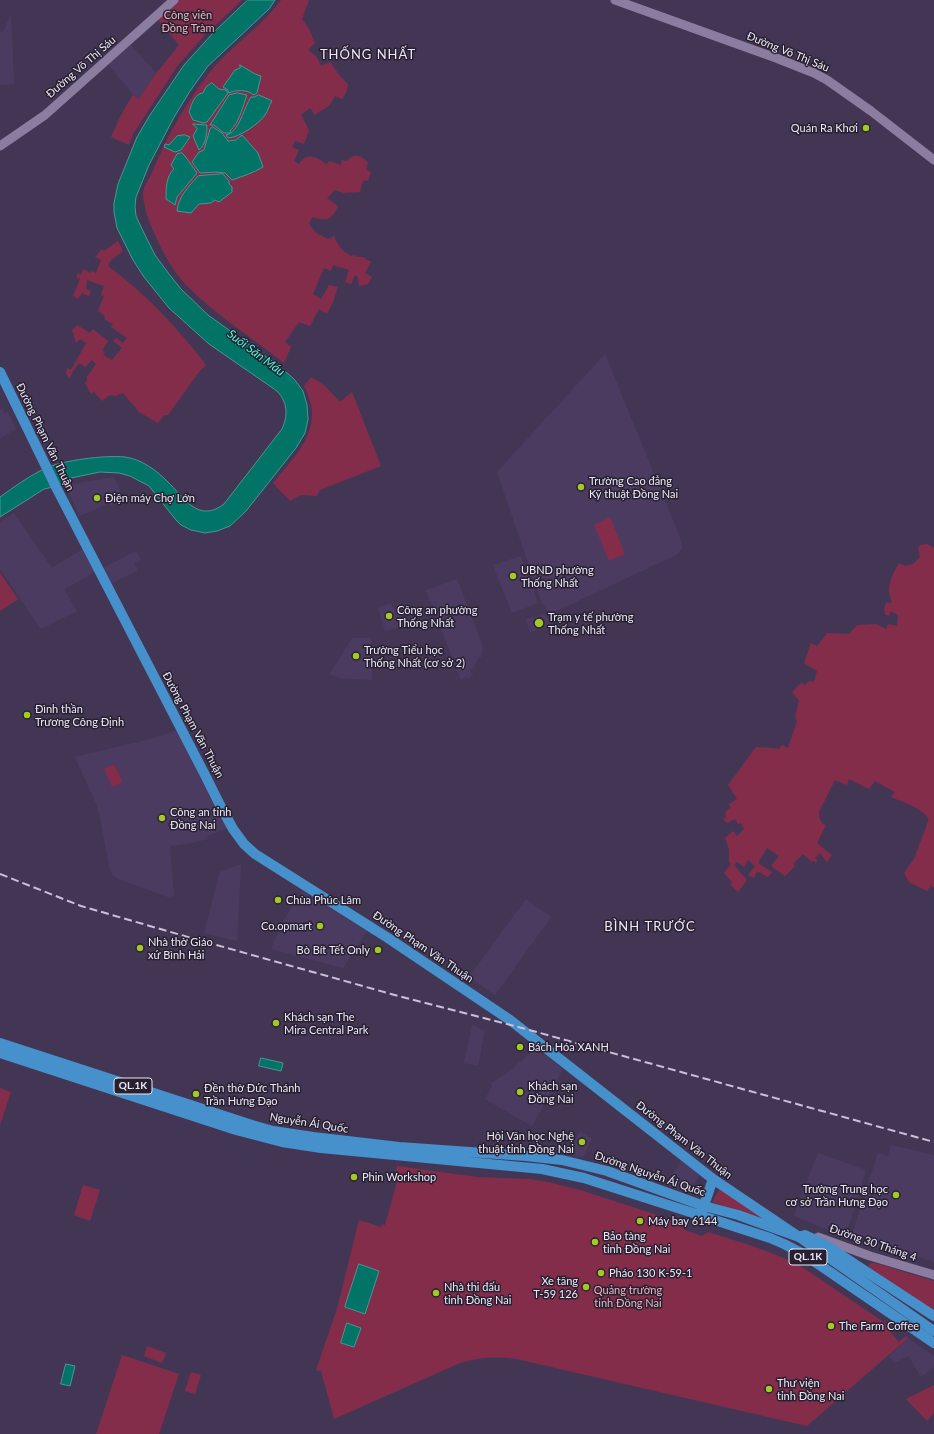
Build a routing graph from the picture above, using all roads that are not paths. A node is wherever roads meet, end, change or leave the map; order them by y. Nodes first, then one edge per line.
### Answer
1 (174, 0) edge
2 (615, 0) edge
3 (0, 146) edge
4 (934, 160) edge
5 (0, 372) edge
6 (0, 1043) edge
7 (0, 1053) edge
8 (265, 1133) junction
9 (479, 1159) junction
10 (713, 1179) junction
11 (703, 1211) junction
12 (802, 1236) junction
13 (844, 1251) junction
14 (934, 1276) edge
15 (934, 1316) edge
16 (934, 1331) edge
17 (934, 1343) edge

1 - 3 main road, Đường Võ Thị Sáu
2 - 4 main road, Đường Võ Thị Sáu
5 - 10 main road, Đường Phạm Văn Thuận
6 - 8 main road, Nguyễn Ái Quốc / QL.1K
7 - 8 main road, Nguyễn Ái Quốc / QL.1K
8 - 9 main road, Nguyễn Ái Quốc / QL.1K
9 - 11 main road, Đường Nguyễn Ái Quốc / QL.1K
9 - 11 main road, Đường Nguyễn Ái Quốc / QL.1K
10 - 11 main road
10 - 12 main road, Đường Phạm Văn Thuận
11 - 12 main road, Đường Nguyễn Ái Quốc / QL.1K
11 - 17 main road, Đường Nguyễn Ái Quốc / QL.1K
12 - 13 main road, Đường Nguyễn Ái Quốc / QL.1K
12 - 16 main road, Đường Nguyễn Ái Quốc / QL.1K
13 - 14 main road, Đường 30 Tháng 4
13 - 15 main road, Đường Nguyễn Ái Quốc / QL.1K

